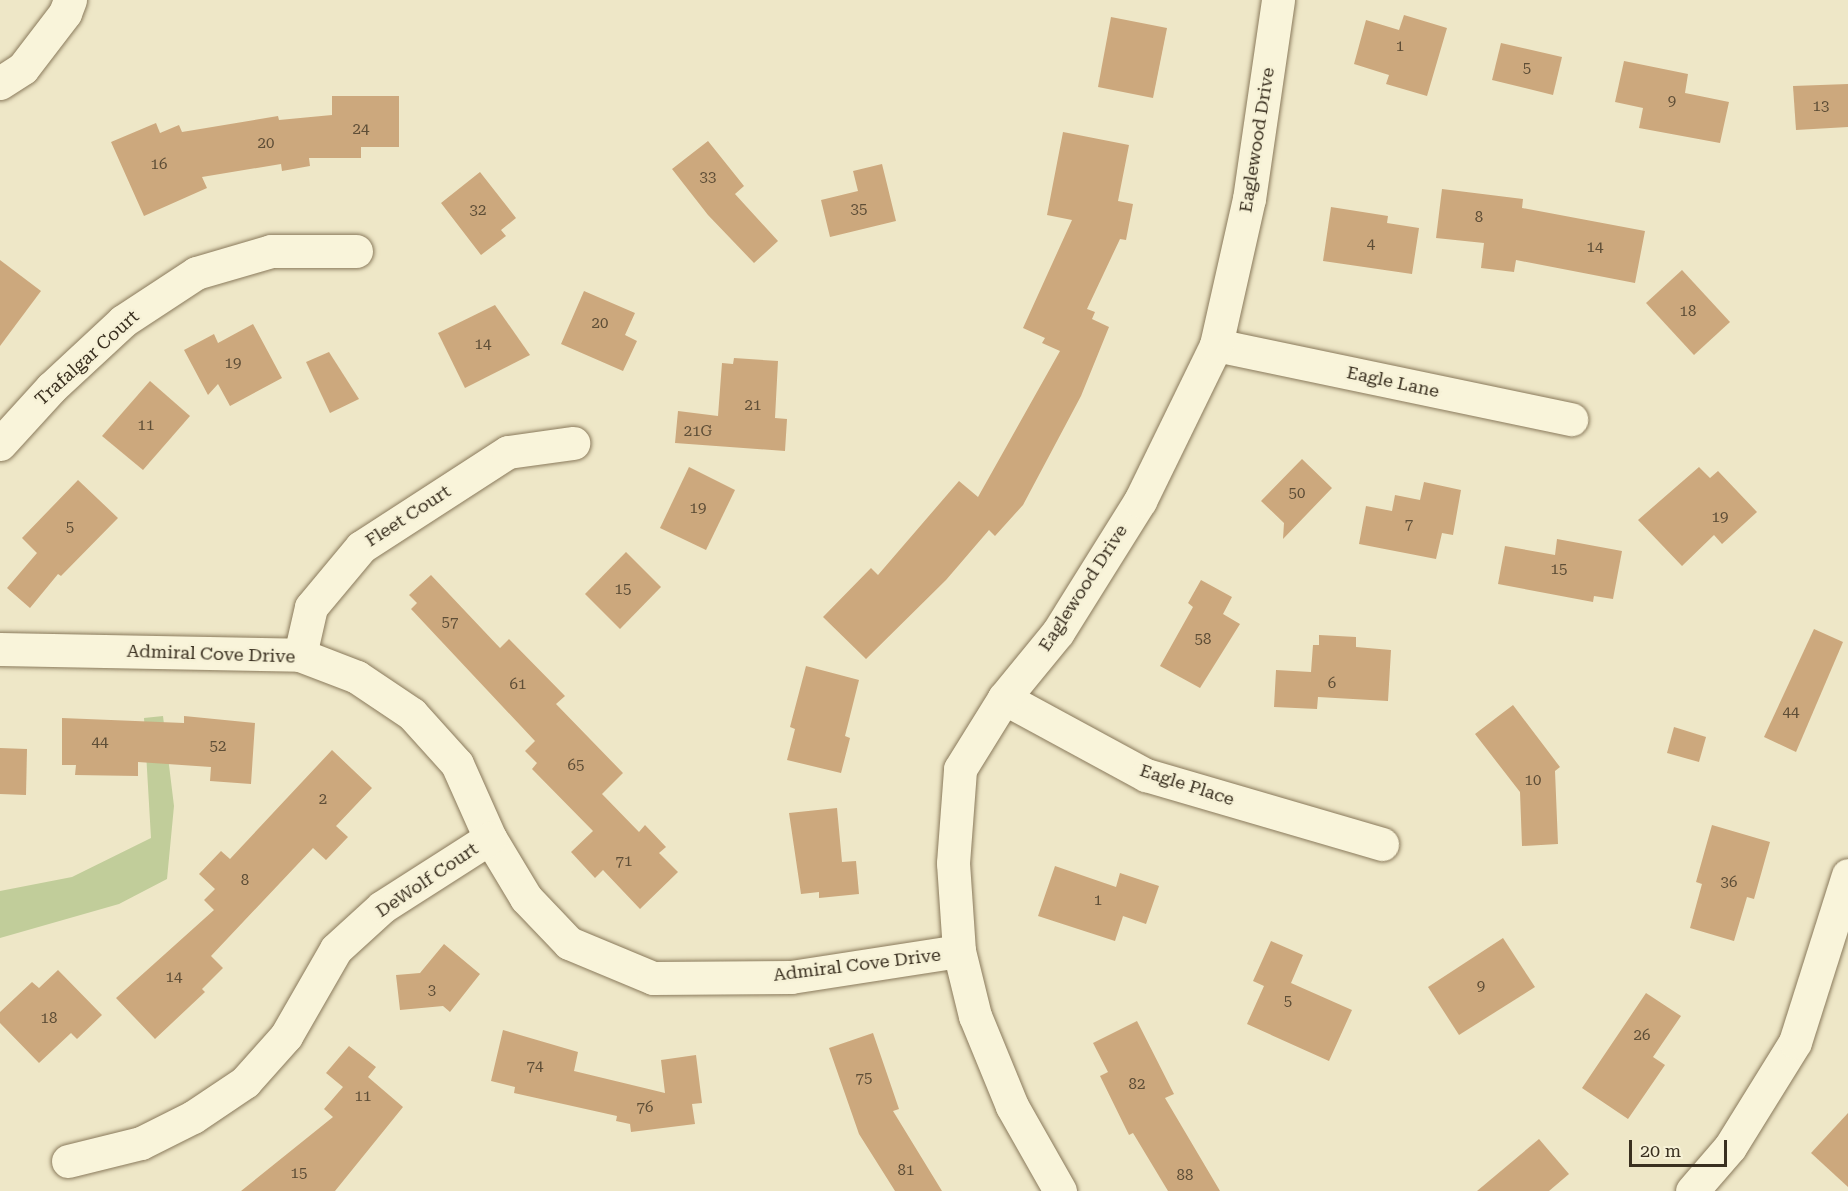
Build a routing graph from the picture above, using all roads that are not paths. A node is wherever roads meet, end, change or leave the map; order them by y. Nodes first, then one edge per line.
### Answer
1 (70, 0) edge
2 (1278, 0) edge
3 (0, 83) edge
4 (356, 251) dead end
5 (1216, 345) junction
6 (1571, 419) dead end
7 (573, 443) dead end
8 (0, 444) edge
9 (0, 649) edge
10 (300, 656) junction
11 (1004, 698) junction
12 (490, 838) junction
13 (1382, 844) dead end
14 (1848, 875) edge
15 (959, 951) junction
16 (68, 1161) dead end
17 (1060, 1191) edge
18 (1692, 1191) edge

1 - 3 street
2 - 5 street, Eaglewood Drive
4 - 8 street, Trafalgar Court
5 - 6 street, Eagle Lane
5 - 11 street, Eaglewood Drive
7 - 10 street, Fleet Court
9 - 10 street, Admiral Cove Drive
10 - 12 street, Admiral Cove Drive
11 - 13 street, Eagle Place
11 - 15 street, Eaglewood Drive
12 - 15 street, Admiral Cove Drive
12 - 16 street, DeWolf Court
14 - 18 street
15 - 17 street, Eaglewood Drive

